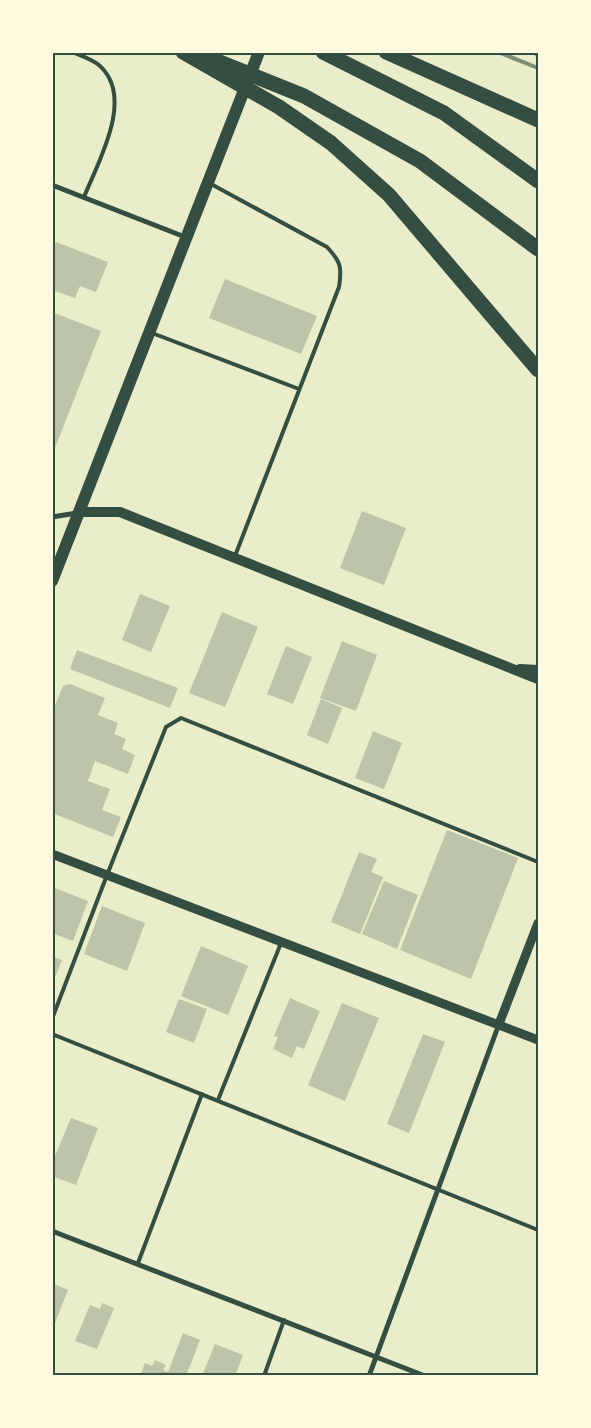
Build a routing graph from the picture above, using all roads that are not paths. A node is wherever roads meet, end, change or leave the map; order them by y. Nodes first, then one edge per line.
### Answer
1 (72, 52) edge
2 (183, 52) edge
3 (197, 52) edge
4 (259, 52) edge
5 (323, 52) edge
6 (386, 52) edge
7 (538, 120) edge
8 (538, 181) edge
9 (209, 183) junction
10 (52, 185) edge
11 (84, 197) junction
12 (187, 238) junction
13 (538, 249) edge
14 (150, 332) junction
15 (538, 370) edge
16 (299, 389) junction
17 (80, 512) junction
18 (52, 518) edge
19 (234, 558) junction
20 (52, 582) edge
21 (512, 668) junction
22 (538, 670) edge
23 (538, 679) edge
24 (52, 854) edge
25 (538, 862) edge
26 (107, 875) junction
27 (538, 922) edge
28 (282, 941) junction
29 (52, 1019) edge
30 (499, 1024) junction
31 (52, 1034) edge
32 (538, 1040) edge
33 (202, 1094) junction
34 (218, 1100) junction
35 (438, 1190) junction
36 (52, 1230) edge
37 (538, 1230) edge
38 (138, 1264) junction
39 (284, 1320) junction
40 (376, 1356) junction
41 (264, 1376) edge
42 (369, 1376) edge
43 (425, 1376) edge

1 - 11 lane
2 - 15 highway
3 - 13 highway
4 - 9 main road
5 - 8 highway
6 - 7 highway
9 - 12 main road
9 - 16 lane
10 - 11 street
11 - 12 street
12 - 14 main road
14 - 16 lane
14 - 17 main road
16 - 19 lane
17 - 18 street
17 - 19 main road
17 - 20 main road
19 - 21 main road
21 - 22 main road
21 - 23 main road
24 - 26 street
25 - 26 lane
26 - 28 street
26 - 29 lane
27 - 30 street
28 - 30 street
28 - 34 lane
30 - 32 street
30 - 35 street
31 - 33 lane
33 - 34 lane
33 - 38 lane
34 - 35 lane
35 - 37 lane
35 - 40 street
36 - 38 street
38 - 39 street
39 - 40 street
39 - 41 lane
40 - 42 street
40 - 43 street

